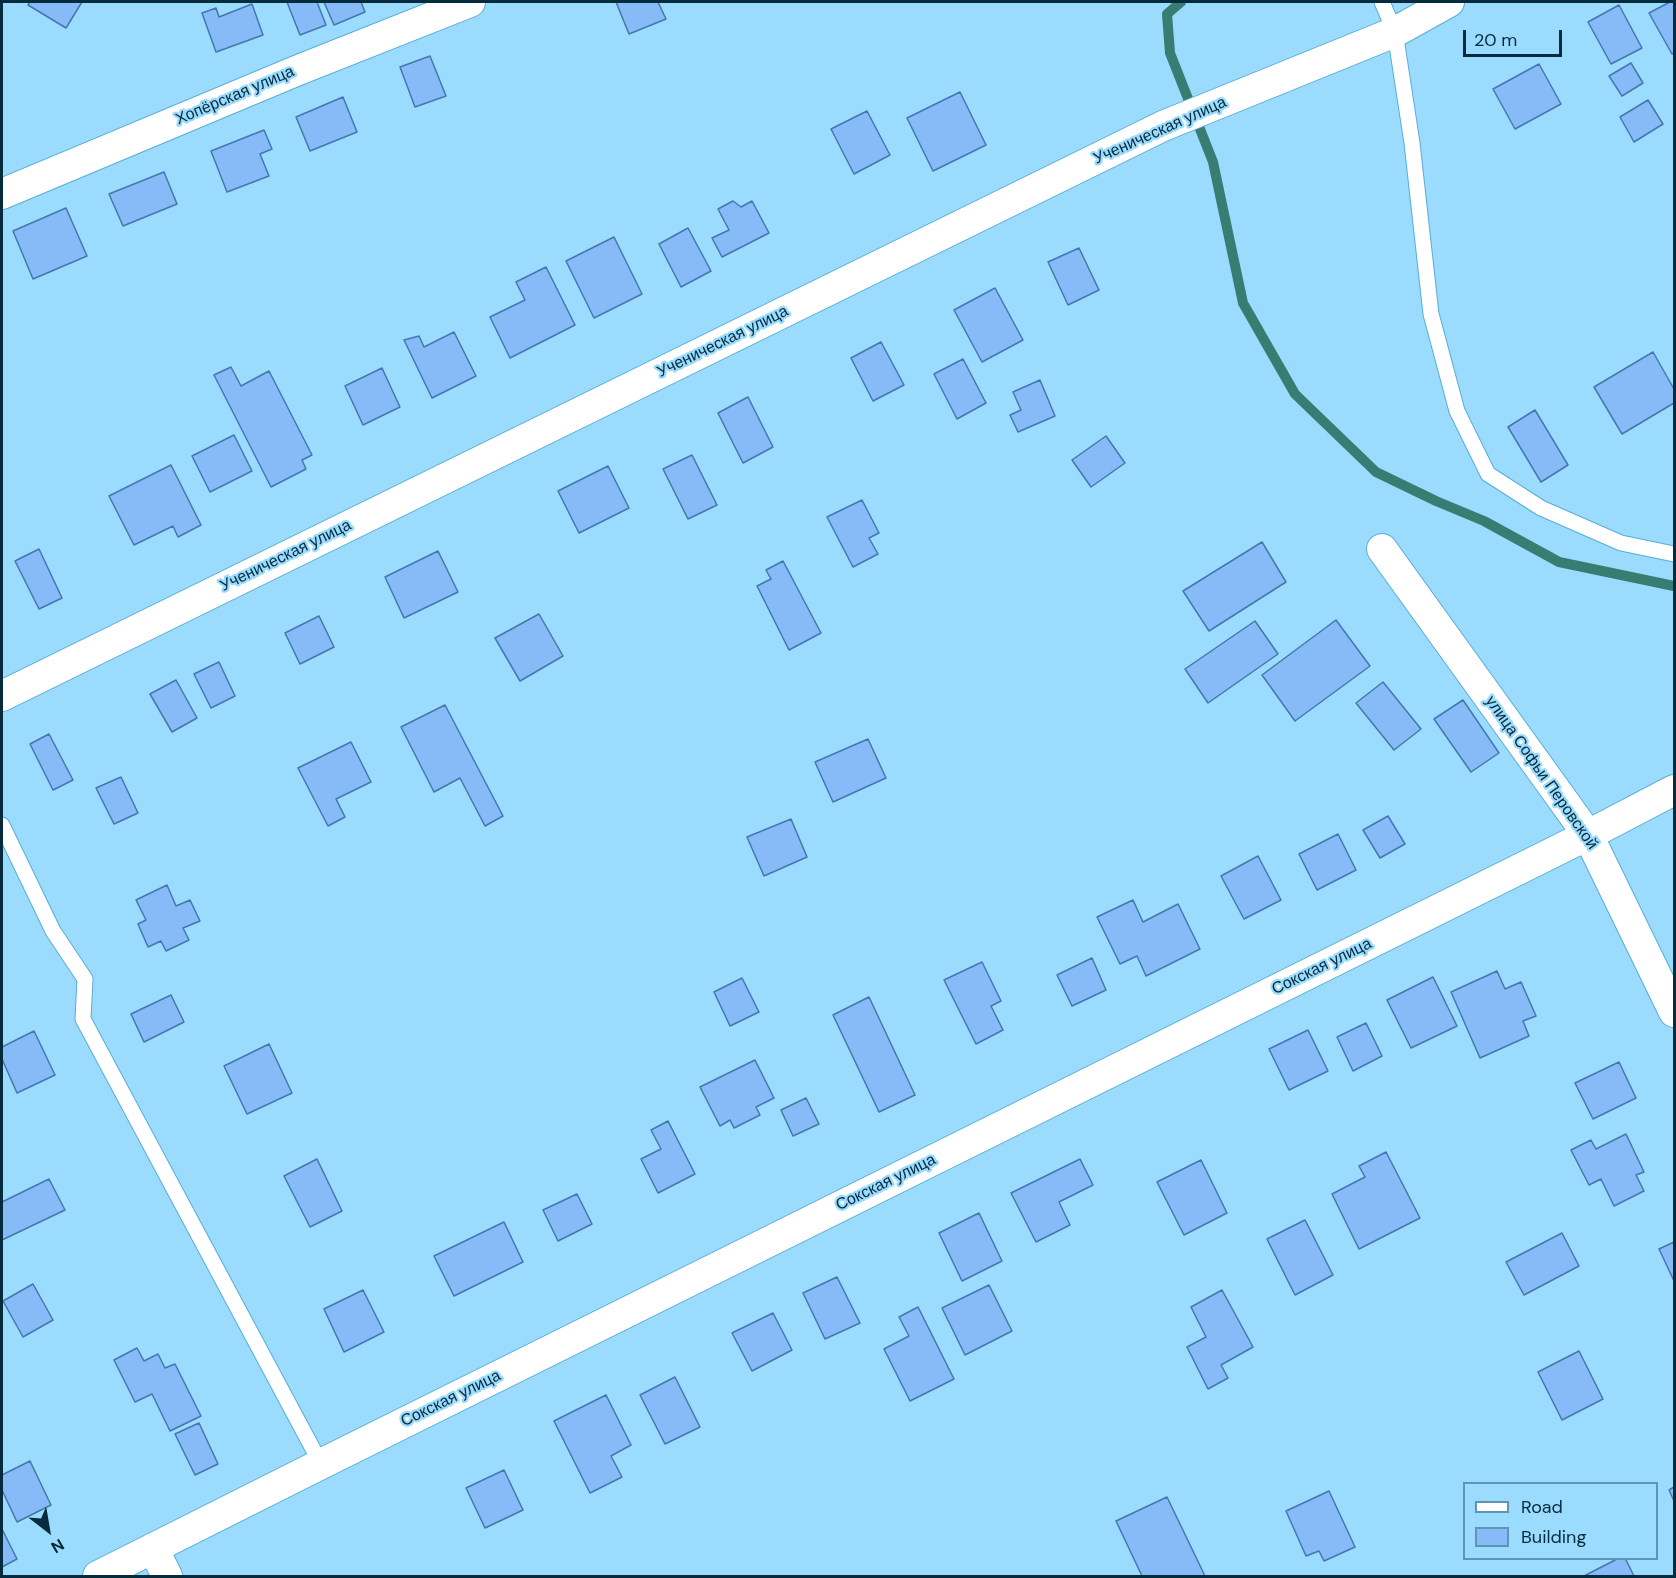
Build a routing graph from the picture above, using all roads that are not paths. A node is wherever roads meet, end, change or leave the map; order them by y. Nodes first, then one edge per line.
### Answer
1 (470, 2) edge
2 (1382, 2) edge
3 (1449, 2) edge
4 (1395, 32) junction
5 (2, 194) edge
6 (1382, 549) dead end
7 (1674, 554) edge
8 (2, 696) edge
9 (1674, 790) edge
10 (2, 825) edge
11 (1588, 835) junction
12 (1674, 1012) edge
13 (321, 1464) junction
14 (153, 1548) junction
15 (98, 1576) edge
16 (167, 1576) edge

1 - 5 street, Хопёрская улица
2 - 4 lane
3 - 4 street, Ученическая улица
4 - 7 lane
4 - 8 street, Ученическая улица
6 - 11 street, улица Софьи Перовской
9 - 11 street, Сокская улица
10 - 13 lane
11 - 12 street, улица Софьи Перовской
11 - 13 street, Сокская улица
13 - 14 street, Сокская улица
14 - 15 street, Сокская улица
14 - 16 street

